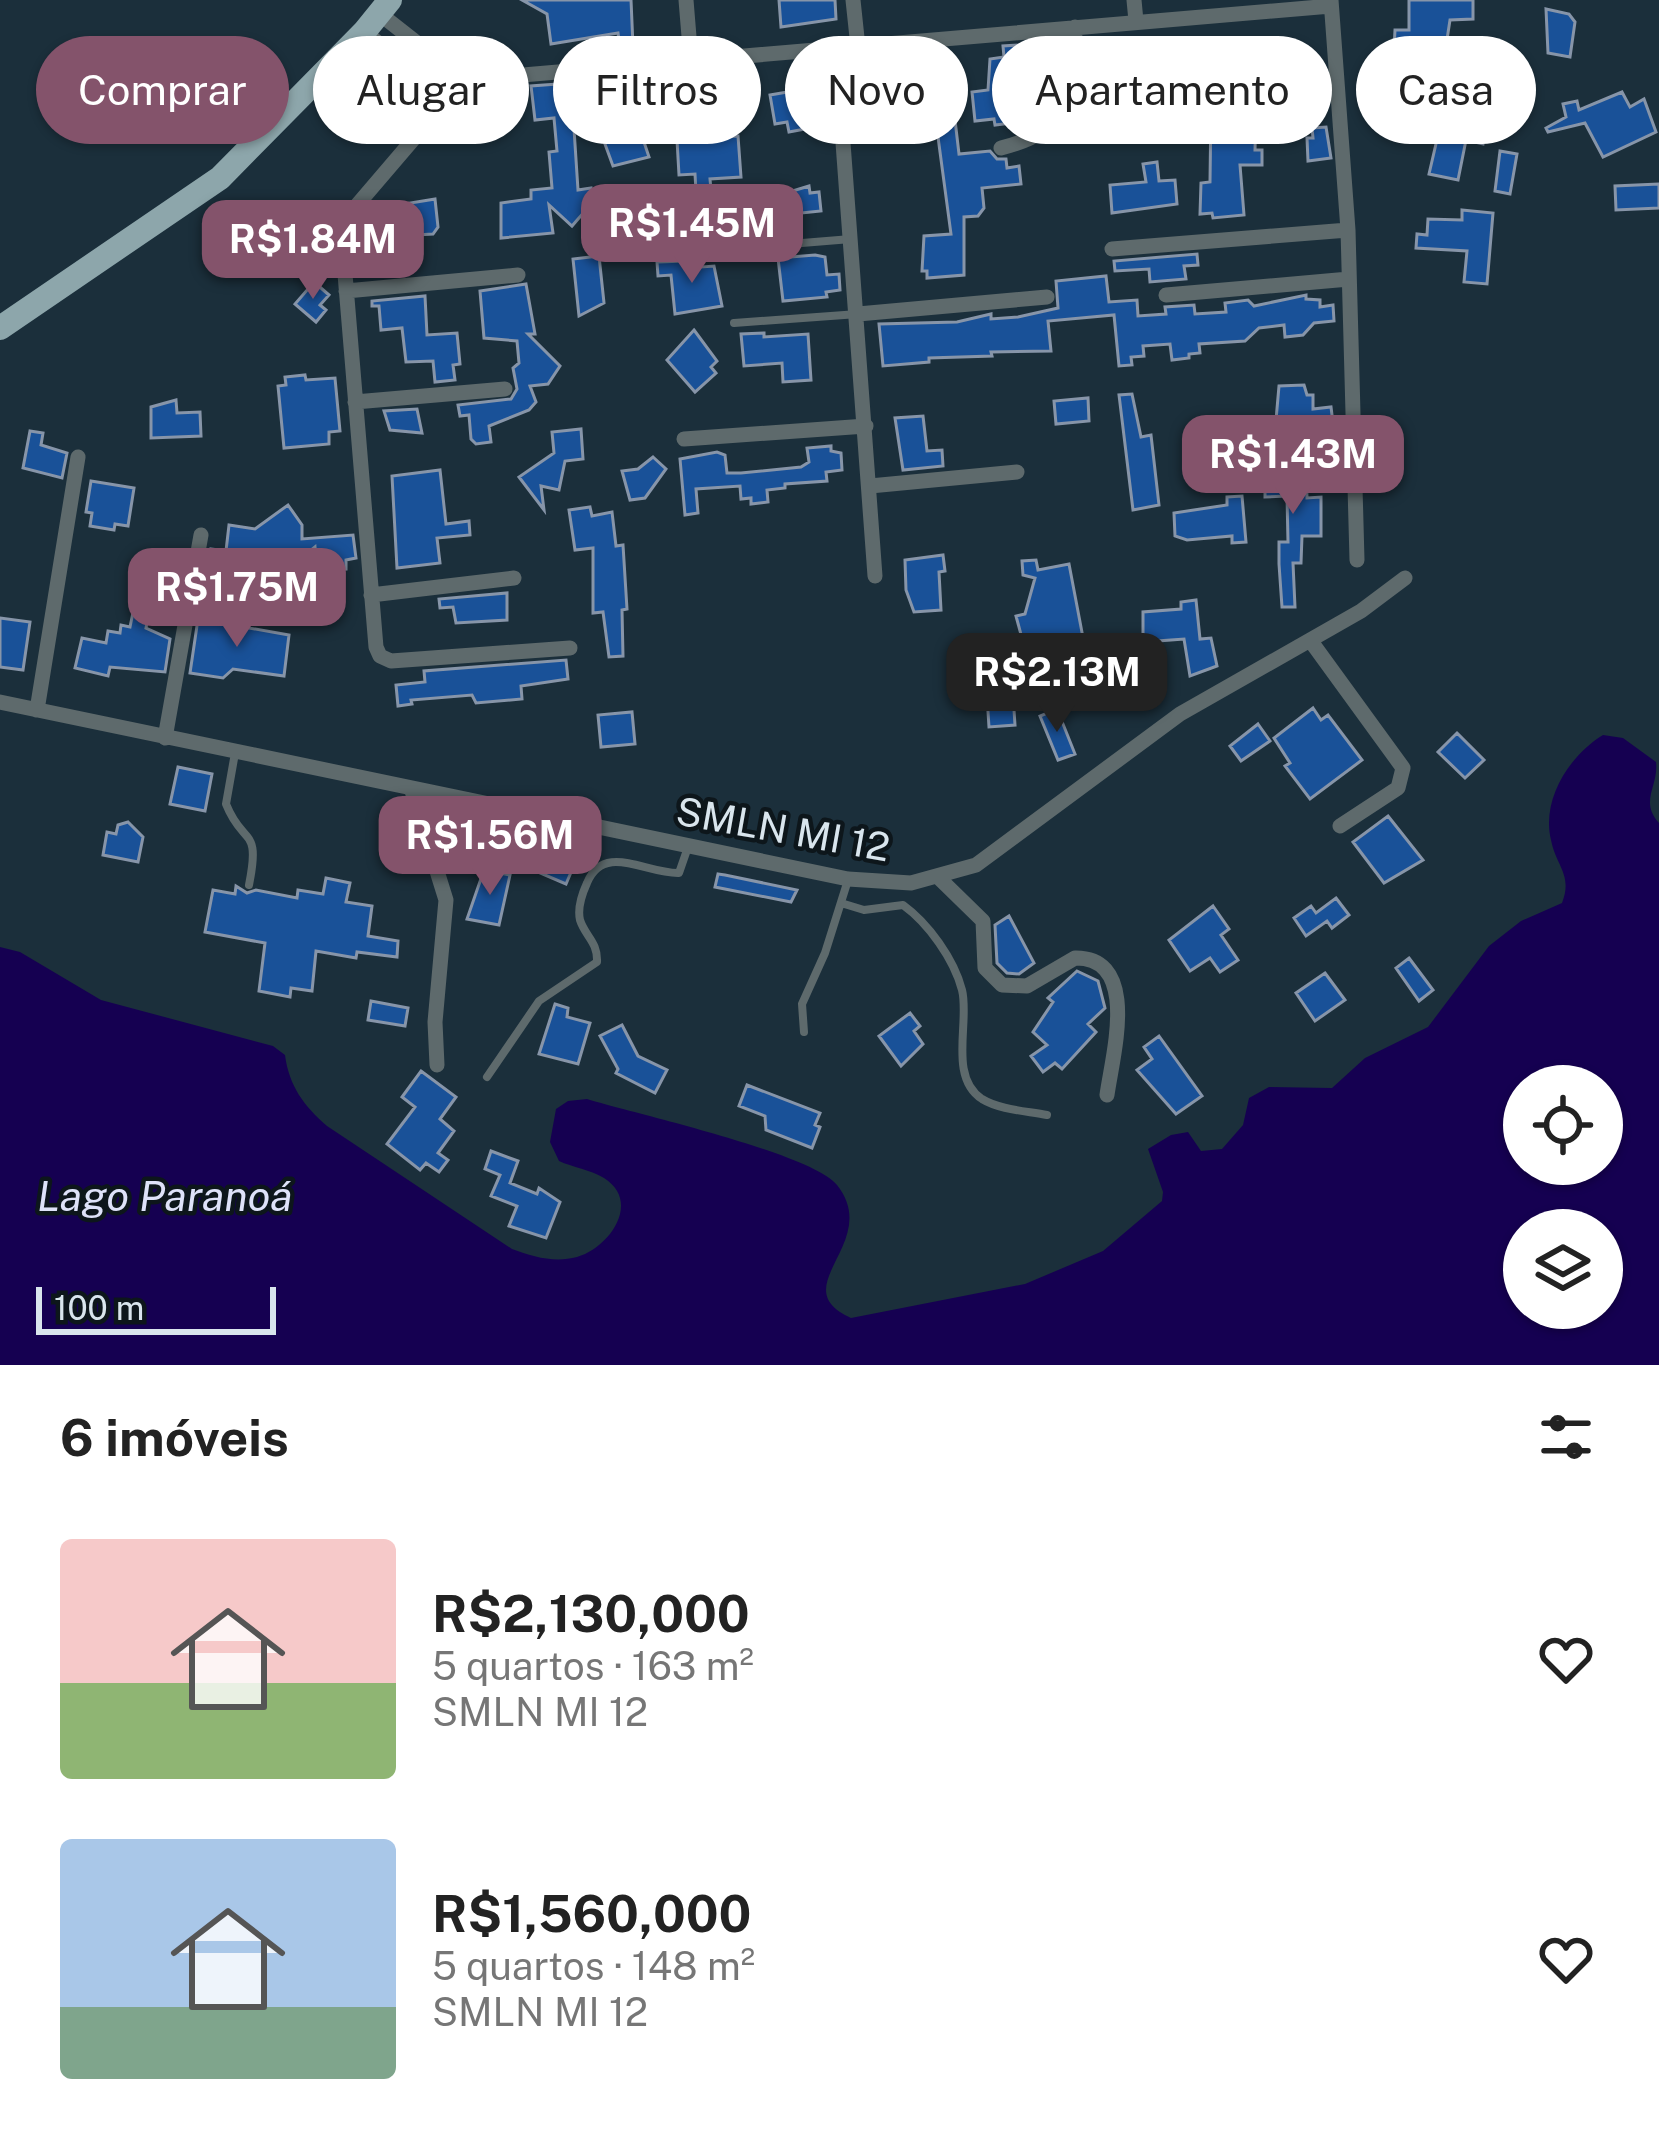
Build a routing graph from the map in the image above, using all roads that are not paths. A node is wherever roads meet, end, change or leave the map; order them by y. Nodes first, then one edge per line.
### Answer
1 (686, 0) edge
2 (854, 0) edge
3 (1134, 0) edge
4 (1331, 3) edge
5 (1258, 5) edge
6 (378, 15) edge
7 (1136, 21) junction
8 (1075, 27) junction
9 (406, 36) edge
10 (689, 36) edge
11 (857, 36) edge
12 (968, 36) edge
13 (408, 144) edge
14 (845, 144) edge
15 (1001, 148) dead end
16 (1348, 230) junction
17 (853, 239) junction
18 (1112, 249) dead end
19 (717, 250) dead end
20 (518, 275) dead end
21 (1349, 279) junction
22 (346, 291) junction
23 (1166, 296) dead end
24 (1046, 297) dead end
25 (858, 314) junction
26 (734, 323) dead end
27 (0, 328) edge
28 (505, 389) dead end
29 (355, 402) junction
30 (866, 426) junction
31 (684, 439) dead end
32 (1352, 441) junction
33 (1221, 452) dead end
34 (78, 457) dead end
35 (1017, 472) dead end
36 (870, 487) junction
37 (201, 535) dead end
38 (1357, 560) dead end
39 (875, 576) dead end
40 (514, 578) dead end
41 (1406, 578) dead end
42 (371, 595) junction
43 (1310, 640) junction
44 (570, 648) dead end
45 (0, 702) edge
46 (38, 710) junction
47 (165, 738) junction
48 (235, 753) junction
49 (412, 791) junction
50 (1340, 826) dead end
51 (688, 846) junction
52 (848, 879) junction
53 (940, 879) junction
54 (249, 885) dead end
55 (841, 903) junction
56 (804, 1032) dead end
57 (437, 1065) dead end
58 (487, 1077) dead end
59 (1107, 1095) dead end
60 (1047, 1115) dead end

1 - 10 street
2 - 11 street
3 - 7 street
4 - 5 street
4 - 16 street
5 - 7 street
6 - 9 street
6 - 27 main road
7 - 8 street
8 - 12 street
8 - 15 street
13 - 22 street
14 - 17 street
16 - 18 street
16 - 21 street
17 - 19 lane
17 - 25 street
20 - 22 street
21 - 23 street
21 - 32 street
22 - 29 street
24 - 25 street
25 - 26 lane
25 - 30 street
28 - 29 street
29 - 42 street
30 - 31 street
30 - 36 street
32 - 33 street
32 - 38 street
34 - 46 street
35 - 36 street
36 - 39 street
37 - 47 street
40 - 42 street
41 - 43 street, SMLN MI 12
42 - 44 street
43 - 50 street
43 - 53 street, SMLN MI 12
45 - 46 street, SMLN MI 12
46 - 47 street, SMLN MI 12
47 - 48 street, SMLN MI 12
48 - 49 street, SMLN MI 12
48 - 54 lane
49 - 51 street, SMLN MI 12
49 - 57 street
51 - 52 street, SMLN MI 12
51 - 58 lane
52 - 53 street, SMLN MI 12
52 - 55 lane
53 - 59 street
55 - 56 lane
55 - 60 lane

